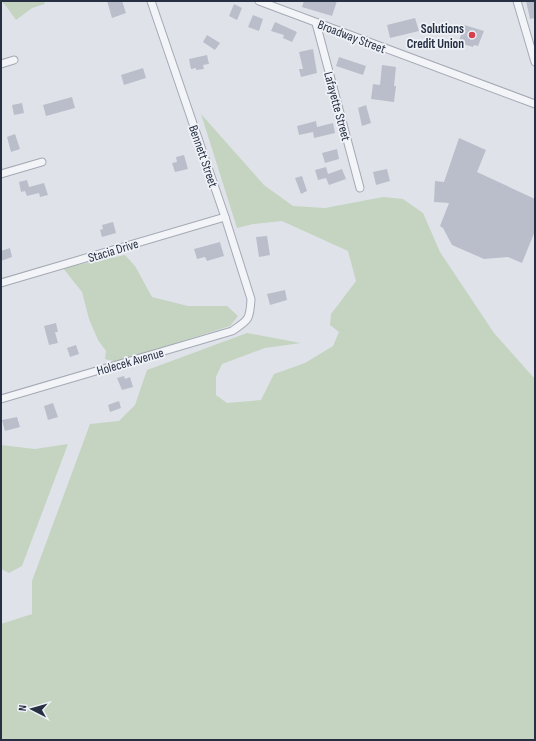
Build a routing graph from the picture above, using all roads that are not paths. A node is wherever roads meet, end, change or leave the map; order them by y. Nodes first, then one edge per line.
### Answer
1 (151, 1) edge
2 (263, 1) edge
3 (517, 1) edge
4 (316, 23) junction
5 (531, 36) edge
6 (14, 60) dead end
7 (535, 62) edge
8 (1, 64) edge
9 (535, 104) edge
10 (42, 162) dead end
11 (1, 174) edge
12 (360, 188) dead end
13 (225, 216) junction
14 (1, 283) edge
15 (251, 312) joint
16 (1, 399) edge

1 - 13 street, Bennett Street
2 - 4 street, Broadway Street
3 - 5 street
4 - 9 street, Broadway Street
4 - 12 street, Lafayette Street
5 - 7 street
6 - 8 street
10 - 11 street
13 - 14 street, Stacia Drive
13 - 15 street, Bennett Street
15 - 16 street, Holecek Avenue

